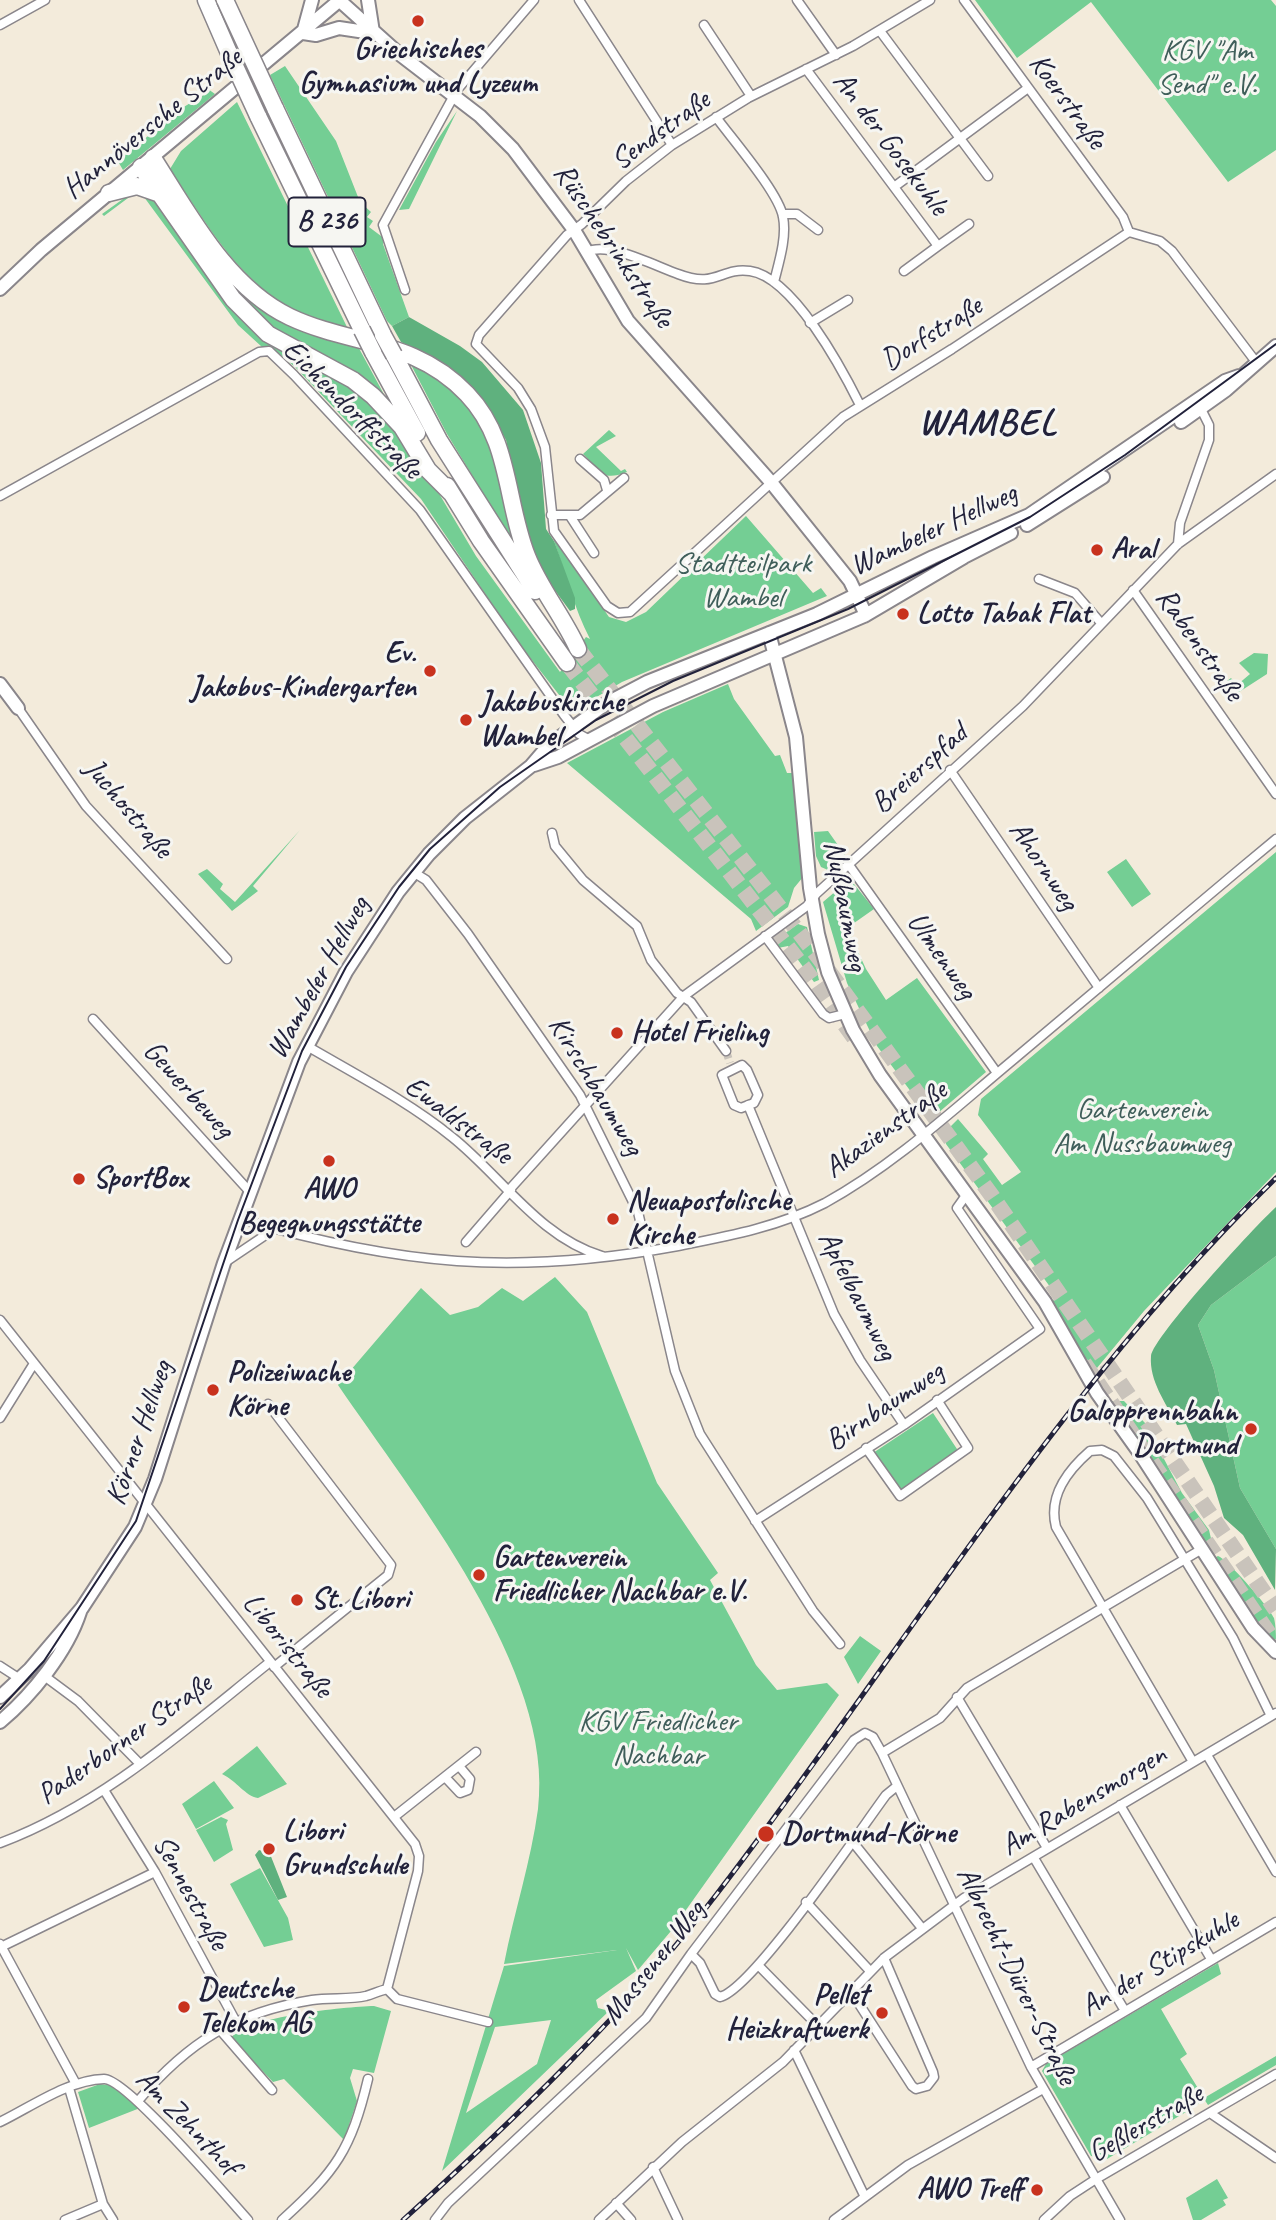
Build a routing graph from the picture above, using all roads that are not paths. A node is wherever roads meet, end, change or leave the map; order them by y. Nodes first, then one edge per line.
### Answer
1 (45, 0) edge
2 (206, 0) edge
3 (225, 0) edge
4 (312, 0) edge
5 (340, 0) edge
6 (368, 0) edge
7 (534, 0) edge
8 (579, 0) edge
9 (797, 0) edge
10 (930, 0) edge
11 (964, 0) edge
12 (0, 25) edge
13 (704, 25) dead end
14 (880, 31) junction
15 (303, 33) junction
16 (373, 33) junction
17 (836, 55) junction
18 (806, 69) junction
19 (1028, 89) junction
20 (454, 95) junction
21 (751, 96) junction
22 (716, 117) junction
23 (960, 140) junction
24 (672, 145) junction
25 (147, 162) junction
26 (988, 176) dead end
27 (894, 187) junction
28 (109, 193) junction
29 (160, 194) junction
30 (783, 214) junction
31 (969, 223) dead end
32 (573, 230) junction
33 (818, 230) dead end
34 (1129, 232) junction
35 (938, 246) junction
36 (587, 252) junction
37 (904, 271) dead end
38 (774, 282) junction
39 (0, 289) edge
40 (405, 290) dead end
41 (848, 300) dead end
42 (810, 323) junction
43 (1276, 346) edge
44 (1256, 362) junction
45 (1239, 376) junction
46 (860, 405) junction
47 (1201, 409) junction
48 (580, 459) dead end
49 (1276, 474) edge
50 (624, 478) dead end
51 (770, 481) junction
52 (607, 490) junction
53 (451, 493) junction
54 (0, 496) edge
55 (551, 515) junction
56 (570, 516) junction
57 (1178, 544) junction
58 (594, 553) dead end
59 (1040, 579) dead end
60 (1133, 590) junction
61 (858, 595) junction
62 (866, 615) junction
63 (1101, 623) junction
64 (769, 634) junction
65 (777, 654) junction
66 (567, 663) tunnel mouth
67 (0, 684) edge
68 (18, 708) joint
69 (572, 726) junction
70 (588, 739) junction
71 (531, 766) junction
72 (950, 770) junction
73 (1276, 794) edge
74 (552, 833) dead end
75 (1276, 839) edge
76 (849, 865) junction
77 (413, 872) junction
78 (812, 901) junction
79 (765, 936) junction
80 (227, 959) dead end
81 (1099, 988) junction
82 (684, 996) junction
83 (845, 1014) junction
84 (93, 1019) dead end
85 (307, 1046) junction
86 (726, 1051) tunnel mouth
87 (997, 1073) junction
88 (748, 1105) junction
89 (585, 1106) junction
90 (924, 1134) junction
91 (510, 1190) junction
92 (250, 1192) junction
93 (967, 1195) junction
94 (793, 1217) junction
95 (240, 1219) junction
96 (274, 1230) junction
97 (466, 1242) dead end
98 (572, 1245) junction
99 (649, 1251) junction
100 (608, 1258) junction
101 (566, 1262) junction
102 (225, 1264) junction
103 (0, 1320) edge
104 (33, 1365) junction
105 (937, 1400) junction
106 (268, 1404) dead end
107 (0, 1418) edge
108 (904, 1424) junction
109 (866, 1448) junction
110 (146, 1502) junction
111 (755, 1521) junction
112 (1202, 1549) junction
113 (1186, 1559) junction
114 (82, 1608) junction
115 (1101, 1608) junction
116 (840, 1644) dead end
117 (1276, 1652) edge
118 (272, 1664) junction
119 (0, 1666) edge
120 (43, 1675) junction
121 (20, 1679) junction
122 (0, 1697) edge
123 (957, 1697) junction
124 (1274, 1715) edge
125 (0, 1722) edge
126 (476, 1752) dead end
127 (882, 1753) junction
128 (1207, 1755) junction
129 (1193, 1762) junction
130 (139, 1764) junction
131 (459, 1766) junction
132 (444, 1777) junction
133 (897, 1786) junction
134 (104, 1790) junction
135 (1120, 1805) junction
136 (394, 1817) junction
137 (852, 1841) junction
138 (0, 1843) edge
139 (1047, 1848) junction
140 (1034, 1857) junction
141 (155, 1872) junction
142 (1276, 1872) edge
143 (806, 1902) junction
144 (954, 1904) junction
145 (1276, 1922) edge
146 (920, 1927) junction
147 (1, 1946) edge
148 (691, 1954) junction
149 (884, 1958) junction
150 (1211, 1959) junction
151 (758, 1965) junction
152 (870, 1971) junction
153 (387, 1989) junction
154 (850, 1990) junction
155 (1125, 2011) junction
156 (235, 2020) junction
157 (488, 2022) dead end
158 (817, 2025) junction
159 (220, 2031) junction
160 (794, 2050) junction
161 (1031, 2067) junction
162 (1276, 2074) edge
163 (369, 2079) dead end
164 (72, 2086) junction
165 (1044, 2089) junction
166 (272, 2090) dead end
167 (138, 2101) junction
168 (1210, 2113) junction
169 (0, 2122) edge
170 (1276, 2158) edge
171 (653, 2167) junction
172 (1096, 2179) junction
173 (864, 2195) junction
174 (616, 2203) junction
175 (103, 2204) junction
176 (65, 2220) edge
177 (113, 2220) edge
178 (248, 2220) edge
179 (282, 2220) edge
180 (435, 2220) edge
181 (599, 2220) edge
182 (631, 2220) edge
183 (678, 2220) edge
184 (834, 2220) edge
185 (1044, 2220) edge
186 (1120, 2220) edge

1 - 12 street
2 - 53 highway, B 236, bridge
3 - 25 highway, B 236, bridge
4 - 15 main road
5 - 15 main road, Hannöversche Straße
5 - 16 main road, Rüschebrinkstraße
6 - 16 main road
7 - 20 street
8 - 24 street
9 - 17 street
10 - 14 street, Sendstraße
11 - 19 street, Koerstraße
13 - 21 street
14 - 17 street, Sendstraße
14 - 23 street
15 - 16 main road
15 - 25 main road, Hannöversche Straße
16 - 20 main road, Rüschebrinkstraße
17 - 18 street, Sendstraße
18 - 21 street, Sendstraße
18 - 27 street, An der Gosekuhle
19 - 23 street
19 - 34 street, Koerstraße
20 - 32 main road, Rüschebrinkstraße
20 - 40 street
21 - 22 street, Sendstraße
22 - 24 street, Sendstraße
22 - 30 street
23 - 26 street
23 - 27 street
24 - 32 street, Sendstraße
25 - 28 main road, Hannöversche Straße
25 - 29 highway
27 - 35 street, An der Gosekuhle
28 - 29 highway
28 - 39 main road, Hannöversche Straße
29 - 53 highway
30 - 33 street
30 - 38 street
31 - 35 street, An der Gosekuhle
32 - 36 main road, Rüschebrinkstraße
32 - 55 street, Sendstraße
34 - 44 street
34 - 46 street, Dorfstraße
35 - 37 street, An der Gosekuhle
36 - 38 street
36 - 51 main road, Rüschebrinkstraße
38 - 42 street
41 - 42 street
42 - 46 street
43 - 44 main road, Wambeler Hellweg
44 - 45 main road, Wambeler Hellweg
45 - 47 main road, Wambeler Hellweg
45 - 61 main road, Wambeler Hellweg
46 - 51 street, Dorfstraße
47 - 57 street
47 - 62 main road, Wambeler Hellweg
48 - 52 street
49 - 57 street, Breierspfad
50 - 52 street
51 - 55 street, Dorfstraße
51 - 61 main road, Rüschebrinkstraße
52 - 56 street
53 - 66 highway, B 236
54 - 69 street, Eichendorffstraße
55 - 56 street
56 - 58 street
57 - 60 street, Breierspfad
59 - 63 street
60 - 63 street, Breierspfad
60 - 73 street, Rabenstraße
61 - 62 main road, Rüschebrinkstraße
61 - 64 main road, Wambeler Hellweg
62 - 65 main road, Wambeler Hellweg
63 - 72 street, Breierspfad
64 - 65 main road, Nußbaumweg
64 - 69 main road, Wambeler Hellweg
65 - 70 main road, Wambeler Hellweg
65 - 78 main road, Nußbaumweg
67 - 68 main road, Juchostraße
68 - 80 street, Juchostraße
69 - 70 street, Eichendorffstraße
69 - 71 main road, Wambeler Hellweg
70 - 71 main road, Wambeler Hellweg
71 - 77 main road, Wambeler Hellweg
72 - 76 street, Breierspfad
72 - 81 street, Ahornweg
74 - 82 street
75 - 81 street, Akazienstraße
76 - 78 street, Breierspfad
76 - 87 street, Ulmenweg
77 - 85 main road, Wambeler Hellweg
77 - 89 street, Kirschbaumweg
78 - 79 street, Breierspfad
78 - 83 main road, Nußbaumweg
79 - 82 street, Breierspfad
79 - 83 street
81 - 87 street, Akazienstraße
82 - 86 street
82 - 89 street, Breierspfad
83 - 90 main road, Nußbaumweg
84 - 92 street, Gewerbeweg
85 - 91 street, Ewaldstraße
85 - 92 main road, Wambeler Hellweg
87 - 90 street, Akazienstraße
88 - 88 street, Apfelbaumweg
88 - 94 street, Apfelbaumweg
89 - 91 street, Breierspfad
89 - 99 street, Kirschbaumweg
90 - 93 main road, Nußbaumweg
90 - 94 street, Akazienstraße
91 - 97 street, Breierspfad
91 - 98 street, Ewaldstraße
92 - 95 main road, Wambeler Hellweg
93 - 105 street, Birnbaumweg
93 - 112 main road, Nußbaumweg
94 - 99 street, Akazienstraße
94 - 108 street, Apfelbaumweg
95 - 96 street, Akazienstraße
95 - 102 main road, Wambeler Hellweg
96 - 101 street, Akazienstraße
96 - 102 street
98 - 100 street, Ewaldstraße
98 - 101 street
99 - 100 street, Akazienstraße
99 - 111 street, Kirschbaumweg
100 - 101 street, Akazienstraße
102 - 110 main road, Körner Hellweg
103 - 104 street, Liboristraße
104 - 107 street
104 - 110 street, Liboristraße
105 - 108 street, Birnbaumweg
105 - 109 street
106 - 118 street, Paderborner Straße
108 - 109 street, Birnbaumweg
109 - 111 street, Birnbaumweg
110 - 114 main road, Körner Hellweg
110 - 118 street, Liboristraße
111 - 116 street, Kirschbaumweg
112 - 113 street
112 - 117 main road, Nußbaumweg
113 - 115 street
113 - 115 street
113 - 124 street
114 - 120 main road, Körner Hellweg
114 - 121 main road, Körner Hellweg
115 - 123 street
115 - 129 street
118 - 130 street, Paderborner Straße
118 - 136 street, Liboristraße
119 - 121 street
120 - 125 main road, Körner Hellweg
120 - 130 street
121 - 122 main road, Körner Hellweg
123 - 127 street
123 - 139 street
124 - 128 street, Am Rabensmorgen
126 - 131 street
127 - 133 street, Albrecht-Dürer-Straße
127 - 148 street, Massener Weg
128 - 129 street, Am Rabensmorgen
128 - 142 street
129 - 135 street, Am Rabensmorgen
130 - 134 street, Paderborner Straße
131 - 132 street
131 - 132 street
132 - 136 street
133 - 137 street
133 - 144 street, Albrecht-Dürer-Straße
134 - 138 street, Paderborner Straße
134 - 141 street, Sennestraße
135 - 139 street, Am Rabensmorgen
135 - 150 street
136 - 153 street, Liboristraße
137 - 143 street
137 - 146 street
139 - 140 street, Am Rabensmorgen
140 - 144 street, Am Rabensmorgen
140 - 155 street
141 - 147 street
141 - 156 street, Sennestraße
143 - 151 street
143 - 152 street
144 - 146 street, Am Rabensmorgen
144 - 161 street, Albrecht-Dürer-Straße
145 - 150 street, An der Stipskuhle
146 - 149 street, Am Rabensmorgen
147 - 164 street
148 - 151 street
148 - 180 street, Massener Weg
149 - 152 street, Am Rabensmorgen
149 - 154 street
150 - 155 street, An der Stipskuhle
151 - 158 street
152 - 154 street, Am Rabensmorgen
153 - 156 street
153 - 157 street
154 - 158 street, Am Rabensmorgen
155 - 161 street, An der Stipskuhle
156 - 159 street
158 - 160 street, Am Rabensmorgen
159 - 166 street
159 - 167 street
160 - 171 street, Am Rabensmorgen
160 - 173 street
161 - 165 street, Albrecht-Dürer-Straße
162 - 168 street, Geßlerstraße
163 - 179 street
164 - 167 street, Am Zehnthof
164 - 169 street
164 - 175 street
165 - 172 street, Albrecht-Dürer-Straße
165 - 173 street
167 - 178 street, Am Zehnthof
168 - 170 street
168 - 172 street, Geßlerstraße
171 - 174 street, Am Rabensmorgen
171 - 183 street
172 - 185 street, Geßlerstraße
172 - 186 street, Albrecht-Dürer-Straße
173 - 184 street
174 - 181 street, Am Rabensmorgen
174 - 182 street
175 - 176 street
175 - 177 street

